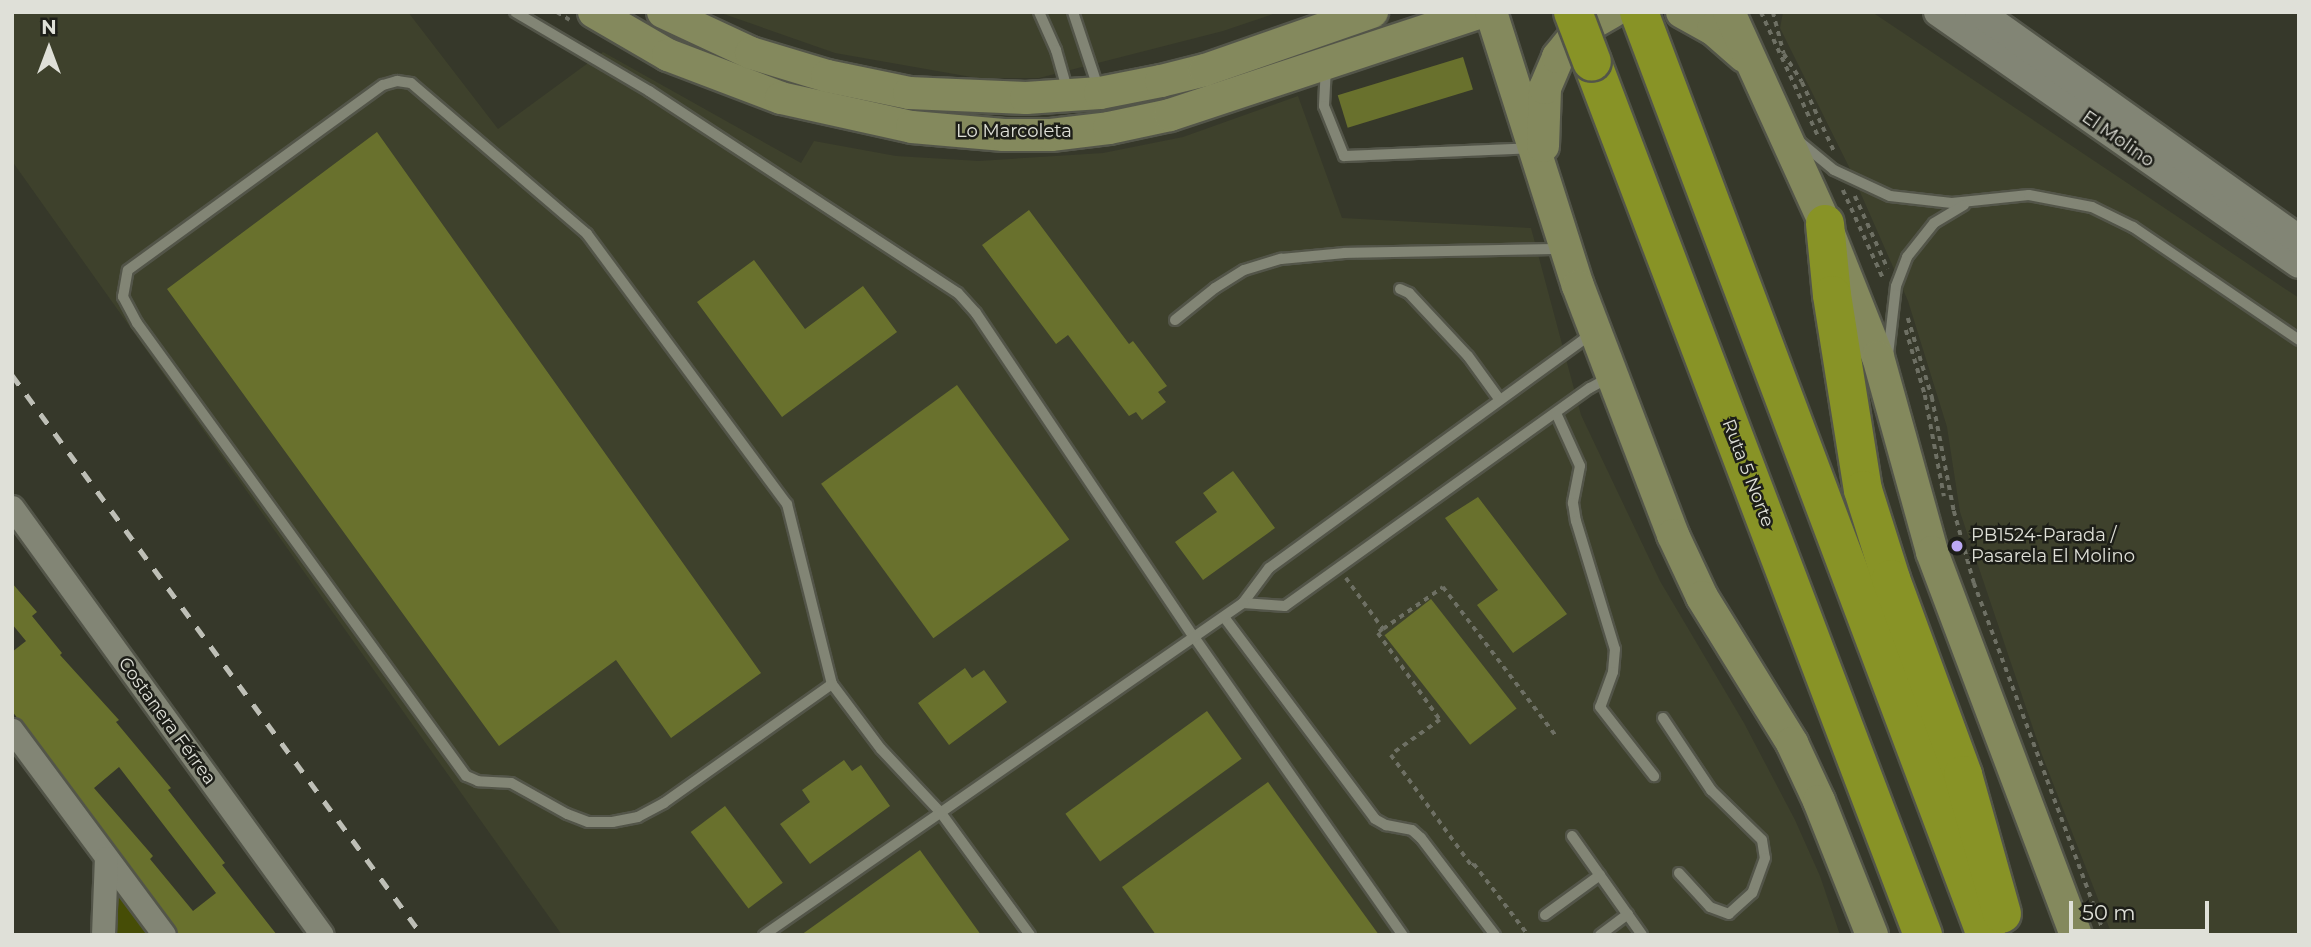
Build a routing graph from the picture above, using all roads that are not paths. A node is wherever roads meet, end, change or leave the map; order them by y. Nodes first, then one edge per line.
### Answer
1 (515, 12) edge
2 (663, 12) edge
3 (1039, 12) edge
4 (1073, 12) edge
5 (1372, 12) edge
6 (1482, 12) edge
7 (1491, 12) edge
8 (1573, 12) edge
9 (1612, 12) edge
10 (1682, 12) edge
11 (1729, 12) edge
12 (1938, 12) edge
13 (1979, 12) edge
14 (597, 13) edge
15 (1644, 26) edge
16 (1326, 64) junction
17 (1753, 64) junction
18 (1100, 93) junction
19 (1069, 96) junction
20 (1776, 114) junction
21 (1534, 148) junction
22 (1545, 184) junction
23 (1973, 201) junction
24 (1825, 224) junction
25 (2299, 239) edge
26 (1565, 248) junction
27 (2299, 264) edge
28 (1400, 289) dead end
29 (1175, 320) dead end
30 (1597, 338) junction
31 (2299, 340) edge
32 (1612, 377) junction
33 (1886, 381) junction
34 (1500, 400) junction
35 (1556, 413) junction
36 (12, 507) edge
37 (1243, 603) junction
38 (1223, 617) junction
39 (1194, 637) junction
40 (832, 684) junction
41 (1663, 718) dead end
42 (15, 739) edge
43 (1654, 776) dead end
44 (941, 813) junction
45 (1573, 836) dead end
46 (106, 858) junction
47 (1679, 873) dead end
48 (1600, 875) junction
49 (1628, 914) junction
50 (1545, 915) dead end
51 (319, 934) edge
52 (103, 935) edge
53 (164, 935) edge
54 (764, 935) edge
55 (1030, 935) edge
56 (1403, 935) edge
57 (1495, 935) edge
58 (1600, 935) edge
59 (1642, 935) edge
60 (1872, 935) edge
61 (1923, 935) edge
62 (1986, 935) edge
63 (2009, 935) edge
64 (2076, 935) edge

1 - 39 lane
2 - 19 main road, Lo Marcoleta
3 - 19 lane
4 - 18 lane
5 - 18 main road, Lo Marcoleta
6 - 16 main road, Lo Marcoleta
7 - 21 main road
8 - 61 highway, Ruta 5 Norte, bridge
9 - 22 main road
10 - 17 main road
11 - 17 main road
12 - 27 street, El Molino
13 - 25 street, El Molino
14 - 16 main road, Lo Marcoleta
15 - 62 highway
16 - 21 lane
17 - 20 main road
18 - 19 main road, Lo Marcoleta
20 - 23 lane
20 - 24 main road
21 - 22 main road
22 - 26 main road
23 - 31 lane
23 - 33 lane
24 - 33 main road
24 - 63 highway
26 - 29 lane
26 - 30 main road
28 - 34 lane
30 - 32 main road
30 - 34 lane
32 - 35 lane
32 - 60 main road
33 - 64 main road
34 - 37 lane
35 - 37 lane
35 - 43 lane
36 - 51 street, Costanera Férrea
37 - 38 lane
38 - 39 lane
38 - 57 lane
39 - 44 lane
39 - 56 lane
40 - 40 lane
40 - 44 lane
41 - 47 lane
42 - 46 street
44 - 54 lane
44 - 55 lane
45 - 48 lane
46 - 52 street
46 - 53 street
48 - 49 lane
48 - 50 lane
49 - 58 lane
49 - 59 lane

